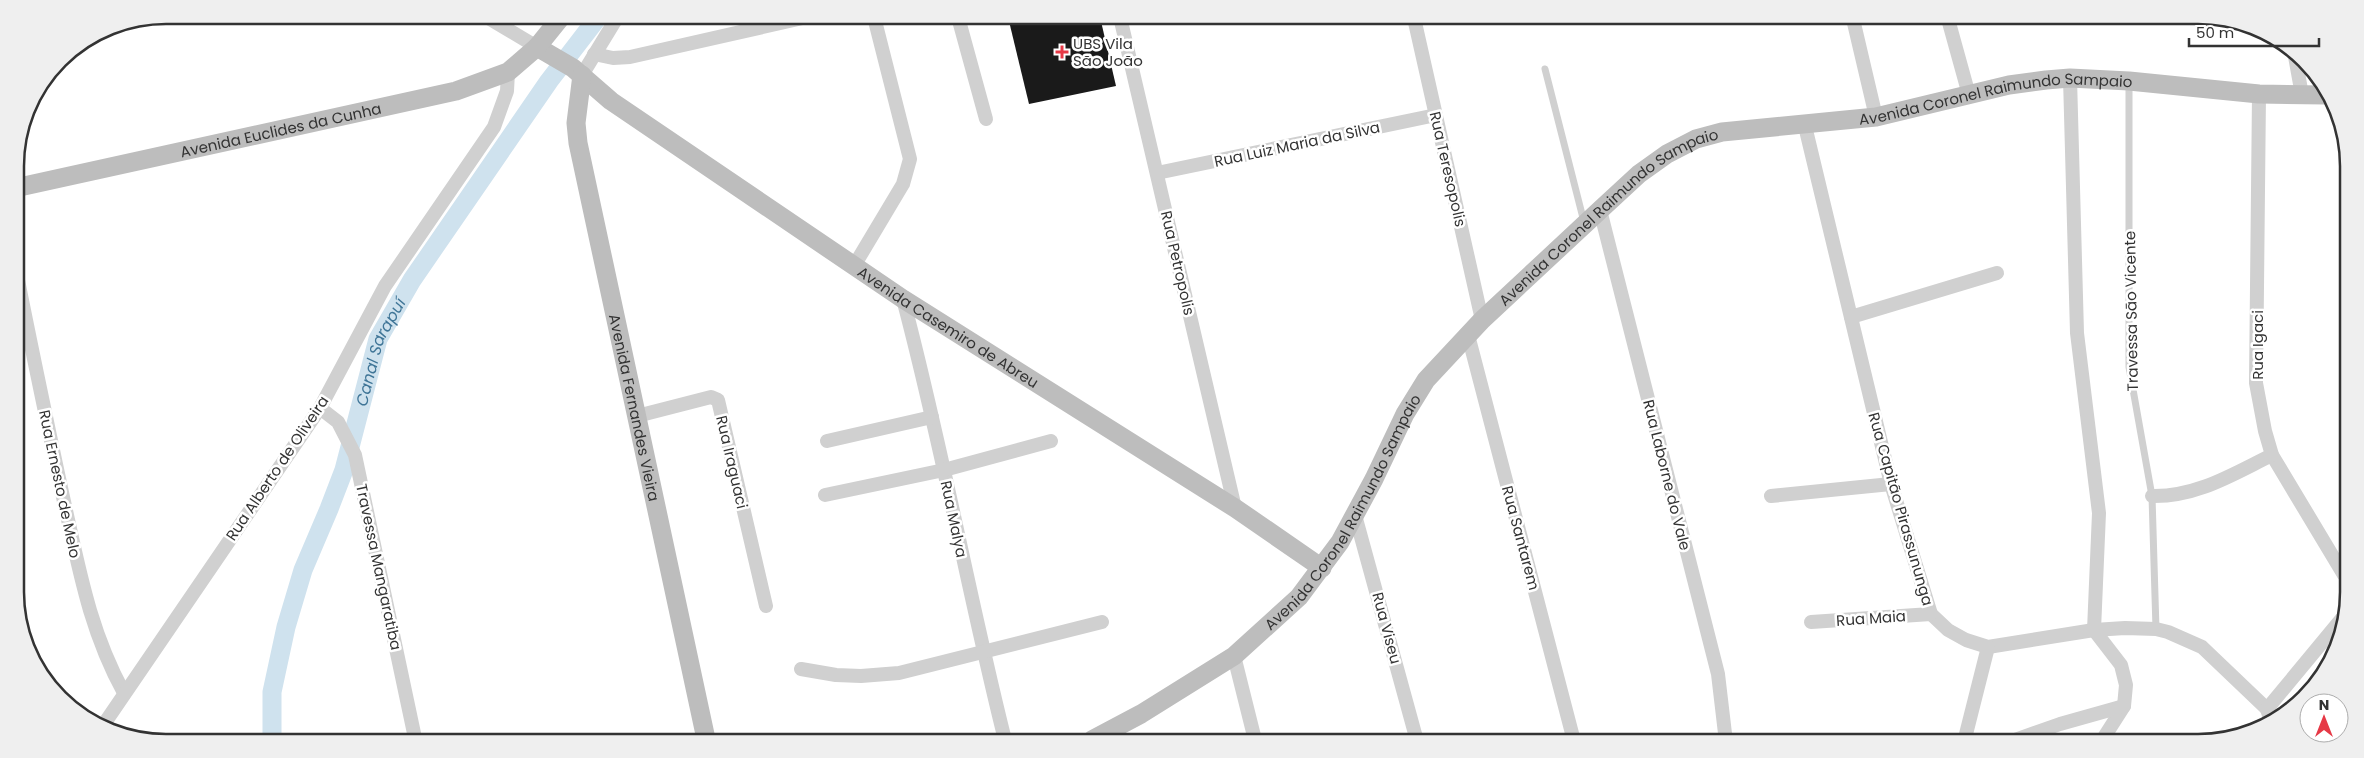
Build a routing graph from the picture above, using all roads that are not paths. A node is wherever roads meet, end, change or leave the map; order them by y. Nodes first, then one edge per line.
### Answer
1 (498, 24) edge
2 (557, 24) edge
3 (613, 24) edge
4 (776, 24) edge
5 (876, 24) edge
6 (960, 24) edge
7 (1122, 24) edge
8 (1415, 24) edge
9 (1854, 24) edge
10 (1949, 24) edge
11 (544, 51) junction
12 (594, 54) junction
13 (2296, 63) edge
14 (1545, 68) dead end
15 (508, 72) junction
16 (577, 72) junction
17 (2070, 78) junction
18 (2129, 81) junction
19 (2260, 94) junction
20 (1969, 95) junction
21 (2302, 95) junction
22 (2321, 95) edge
23 (1436, 115) junction
24 (1876, 117) junction
25 (986, 119) dead end
26 (1805, 126) junction
27 (1157, 173) junction
28 (24, 186) edge
29 (1600, 210) junction
30 (1584, 225) junction
31 (854, 266) junction
32 (1997, 273) dead end
33 (903, 299) junction
34 (24, 312) edge
35 (1851, 317) junction
36 (1482, 320) junction
37 (1468, 335) junction
38 (320, 408) junction
39 (637, 416) junction
40 (932, 417) junction
41 (827, 441) dead end
42 (1051, 441) dead end
43 (2272, 455) junction
44 (944, 470) junction
45 (1891, 484) junction
46 (826, 495) dead end
47 (1771, 496) dead end
48 (2152, 496) junction
49 (1235, 508) junction
50 (1355, 515) junction
51 (1322, 568) junction
52 (2340, 568) edge
53 (766, 606) dead end
54 (1931, 614) junction
55 (1102, 622) dead end
56 (1811, 622) dead end
57 (2335, 628) edge
58 (2156, 629) junction
59 (2094, 630) junction
60 (1988, 647) junction
61 (983, 651) junction
62 (1234, 656) junction
63 (801, 669) dead end
64 (124, 693) junction
65 (2124, 706) junction
66 (2270, 714) edge
67 (2269, 716) edge
68 (106, 721) edge
69 (414, 734) edge
70 (705, 734) edge
71 (1004, 734) edge
72 (1106, 734) edge
73 (1254, 734) edge
74 (1415, 734) edge
75 (1572, 734) edge
76 (1725, 734) edge
77 (1966, 734) edge
78 (2032, 734) edge
79 (2106, 734) edge

1 - 11 street
2 - 11 main road, Avenida Euclides da Cunha
3 - 12 street
4 - 12 street
5 - 31 street
6 - 25 street
7 - 27 street, Rua Petropolis
8 - 23 street, Rua Teresopolis
9 - 24 street
10 - 20 street
11 - 15 main road, Avenida Euclides da Cunha
11 - 16 main road, Avenida Casemiro de Abreu
12 - 16 street
13 - 21 street
14 - 30 lane
15 - 28 main road, Avenida Euclides da Cunha
15 - 38 street, Rua Alberto de Oliveira
16 - 31 main road, Avenida Casemiro de Abreu
16 - 39 main road, Avenida Fernandes Vieira
17 - 18 main road, Avenida Coronel Raimundo Sampaio
17 - 20 main road, Avenida Coronel Raimundo Sampaio
17 - 59 street
18 - 19 main road, Avenida Coronel Raimundo Sampaio
18 - 48 lane, Travessa Sāo Vicente
19 - 21 main road, Avenida Coronel Raimundo Sampaio
19 - 43 street, Rua Igaci
20 - 24 main road, Avenida Coronel Raimundo Sampaio
21 - 22 main road, Avenida Coronel Raimundo Sampaio
23 - 27 street, Rua Luiz Maria da Silva
23 - 36 street, Rua Teresopolis
24 - 26 main road, Avenida Coronel Raimundo Sampaio
26 - 29 main road, Avenida Coronel Raimundo Sampaio
26 - 35 street, Rua Capitão Pirassununga
27 - 49 street, Rua Petropolis
29 - 30 main road, Avenida Coronel Raimundo Sampaio
29 - 76 street, Rua Laborne do Vale
30 - 36 main road, Avenida Coronel Raimundo Sampaio
31 - 33 main road, Avenida Casemiro de Abreu
32 - 35 street
33 - 40 street, Rua Malya
33 - 49 main road, Avenida Casemiro de Abreu
34 - 64 street, Rua Ernesto de Melo
35 - 45 street, Rua Capitão Pirassununga
36 - 37 main road, Avenida Coronel Raimundo Sampaio
37 - 50 main road, Avenida Coronel Raimundo Sampaio
37 - 75 street, Rua Santarem
38 - 64 street, Rua Alberto de Oliveira
38 - 69 street, Travessa Mangaratiba
39 - 53 street, Rua Iraguaci
39 - 70 main road, Avenida Fernandes Vieira
40 - 41 street
40 - 44 street, Rua Malya
42 - 44 street
43 - 48 street
43 - 52 street, Rua Igaci
44 - 46 street
44 - 61 street, Rua Malya
45 - 47 street
45 - 54 street, Rua Capitão Pirassununga
48 - 58 lane, Travessa Sāo Vicente
49 - 51 main road, Avenida Casemiro de Abreu
50 - 51 main road, Avenida Coronel Raimundo Sampaio
50 - 74 street, Rua Viseu
51 - 62 main road, Avenida Coronel Raimundo Sampaio
54 - 56 street, Rua Maia
54 - 60 street, Rua Capitão Pirassununga
55 - 61 street
57 - 66 street
58 - 59 street, Rua Capitão Pirassununga
58 - 67 street, Rua Capitão Pirassununga
59 - 60 street, Rua Capitão Pirassununga
59 - 65 street
60 - 77 street
61 - 63 street
61 - 71 street, Rua Malya
62 - 72 main road, Avenida Coronel Raimundo Sampaio
62 - 73 street
64 - 68 street, Rua Alberto de Oliveira
65 - 78 street
65 - 79 street

